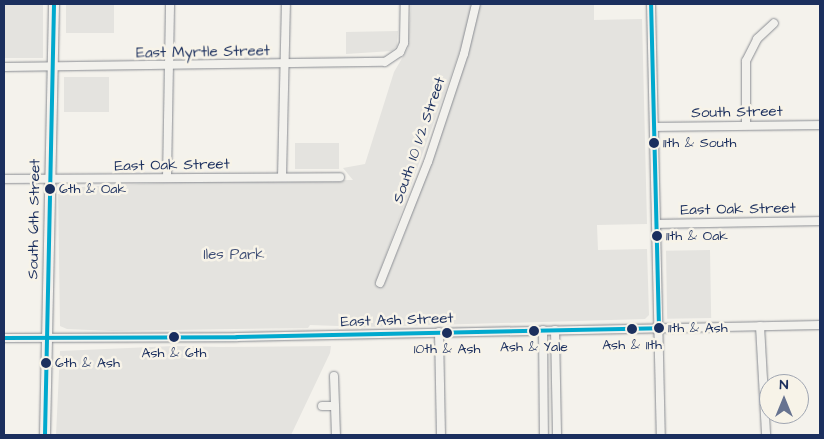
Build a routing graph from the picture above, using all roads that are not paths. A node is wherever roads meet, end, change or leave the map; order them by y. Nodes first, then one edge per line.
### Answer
1 (54, 4) edge
2 (170, 4) edge
3 (286, 4) edge
4 (405, 4) edge
5 (476, 4) edge
6 (651, 4) edge
7 (774, 23) dead end
8 (285, 64) junction
9 (169, 66) junction
10 (4, 67) edge
11 (53, 68) junction
12 (820, 125) edge
13 (746, 126) junction
14 (654, 127) junction
15 (282, 177) junction
16 (340, 177) dead end
17 (167, 178) junction
18 (4, 179) edge
19 (50, 180) junction
20 (820, 221) edge
21 (656, 224) junction
22 (380, 283) dead end
23 (820, 325) edge
24 (760, 326) junction
25 (659, 328) junction
26 (543, 330) junction
27 (555, 330) junction
28 (439, 332) junction
29 (4, 338) edge
30 (47, 338) junction
31 (334, 376) dead end
32 (322, 406) dead end
33 (335, 406) junction
34 (45, 435) edge
35 (336, 435) edge
36 (441, 435) edge
37 (544, 435) edge
38 (557, 435) edge
39 (661, 435) edge
40 (766, 435) edge

1 - 11 main road, South 6th Street
2 - 9 street
3 - 8 street
4 - 8 street, East Myrtle Street
5 - 22 street, South 10 1/2 Street
6 - 14 street
7 - 13 street
8 - 9 street, East Myrtle Street
8 - 15 street
9 - 11 street, East Myrtle Street
9 - 17 street
10 - 11 street, East Myrtle Street
11 - 19 main road, South 6th Street
12 - 13 street, South Street
13 - 14 street, South Street
14 - 21 street
15 - 16 street, East Oak Street
15 - 17 street, East Oak Street
17 - 19 street, East Oak Street
18 - 19 street, East Oak Street
19 - 30 main road, South 6th Street
20 - 21 street, East Oak Street
21 - 25 street
23 - 24 street, East Ash Street
24 - 25 street, East Ash Street
24 - 40 street
25 - 27 street, East Ash Street
25 - 39 street
26 - 27 street, East Ash Street
26 - 28 street, East Ash Street
26 - 37 street
27 - 38 street
28 - 30 street, East Ash Street
28 - 36 street
29 - 30 street, East Ash Street
30 - 34 main road, South 6th Street
31 - 33 street
32 - 33 street
33 - 35 street

